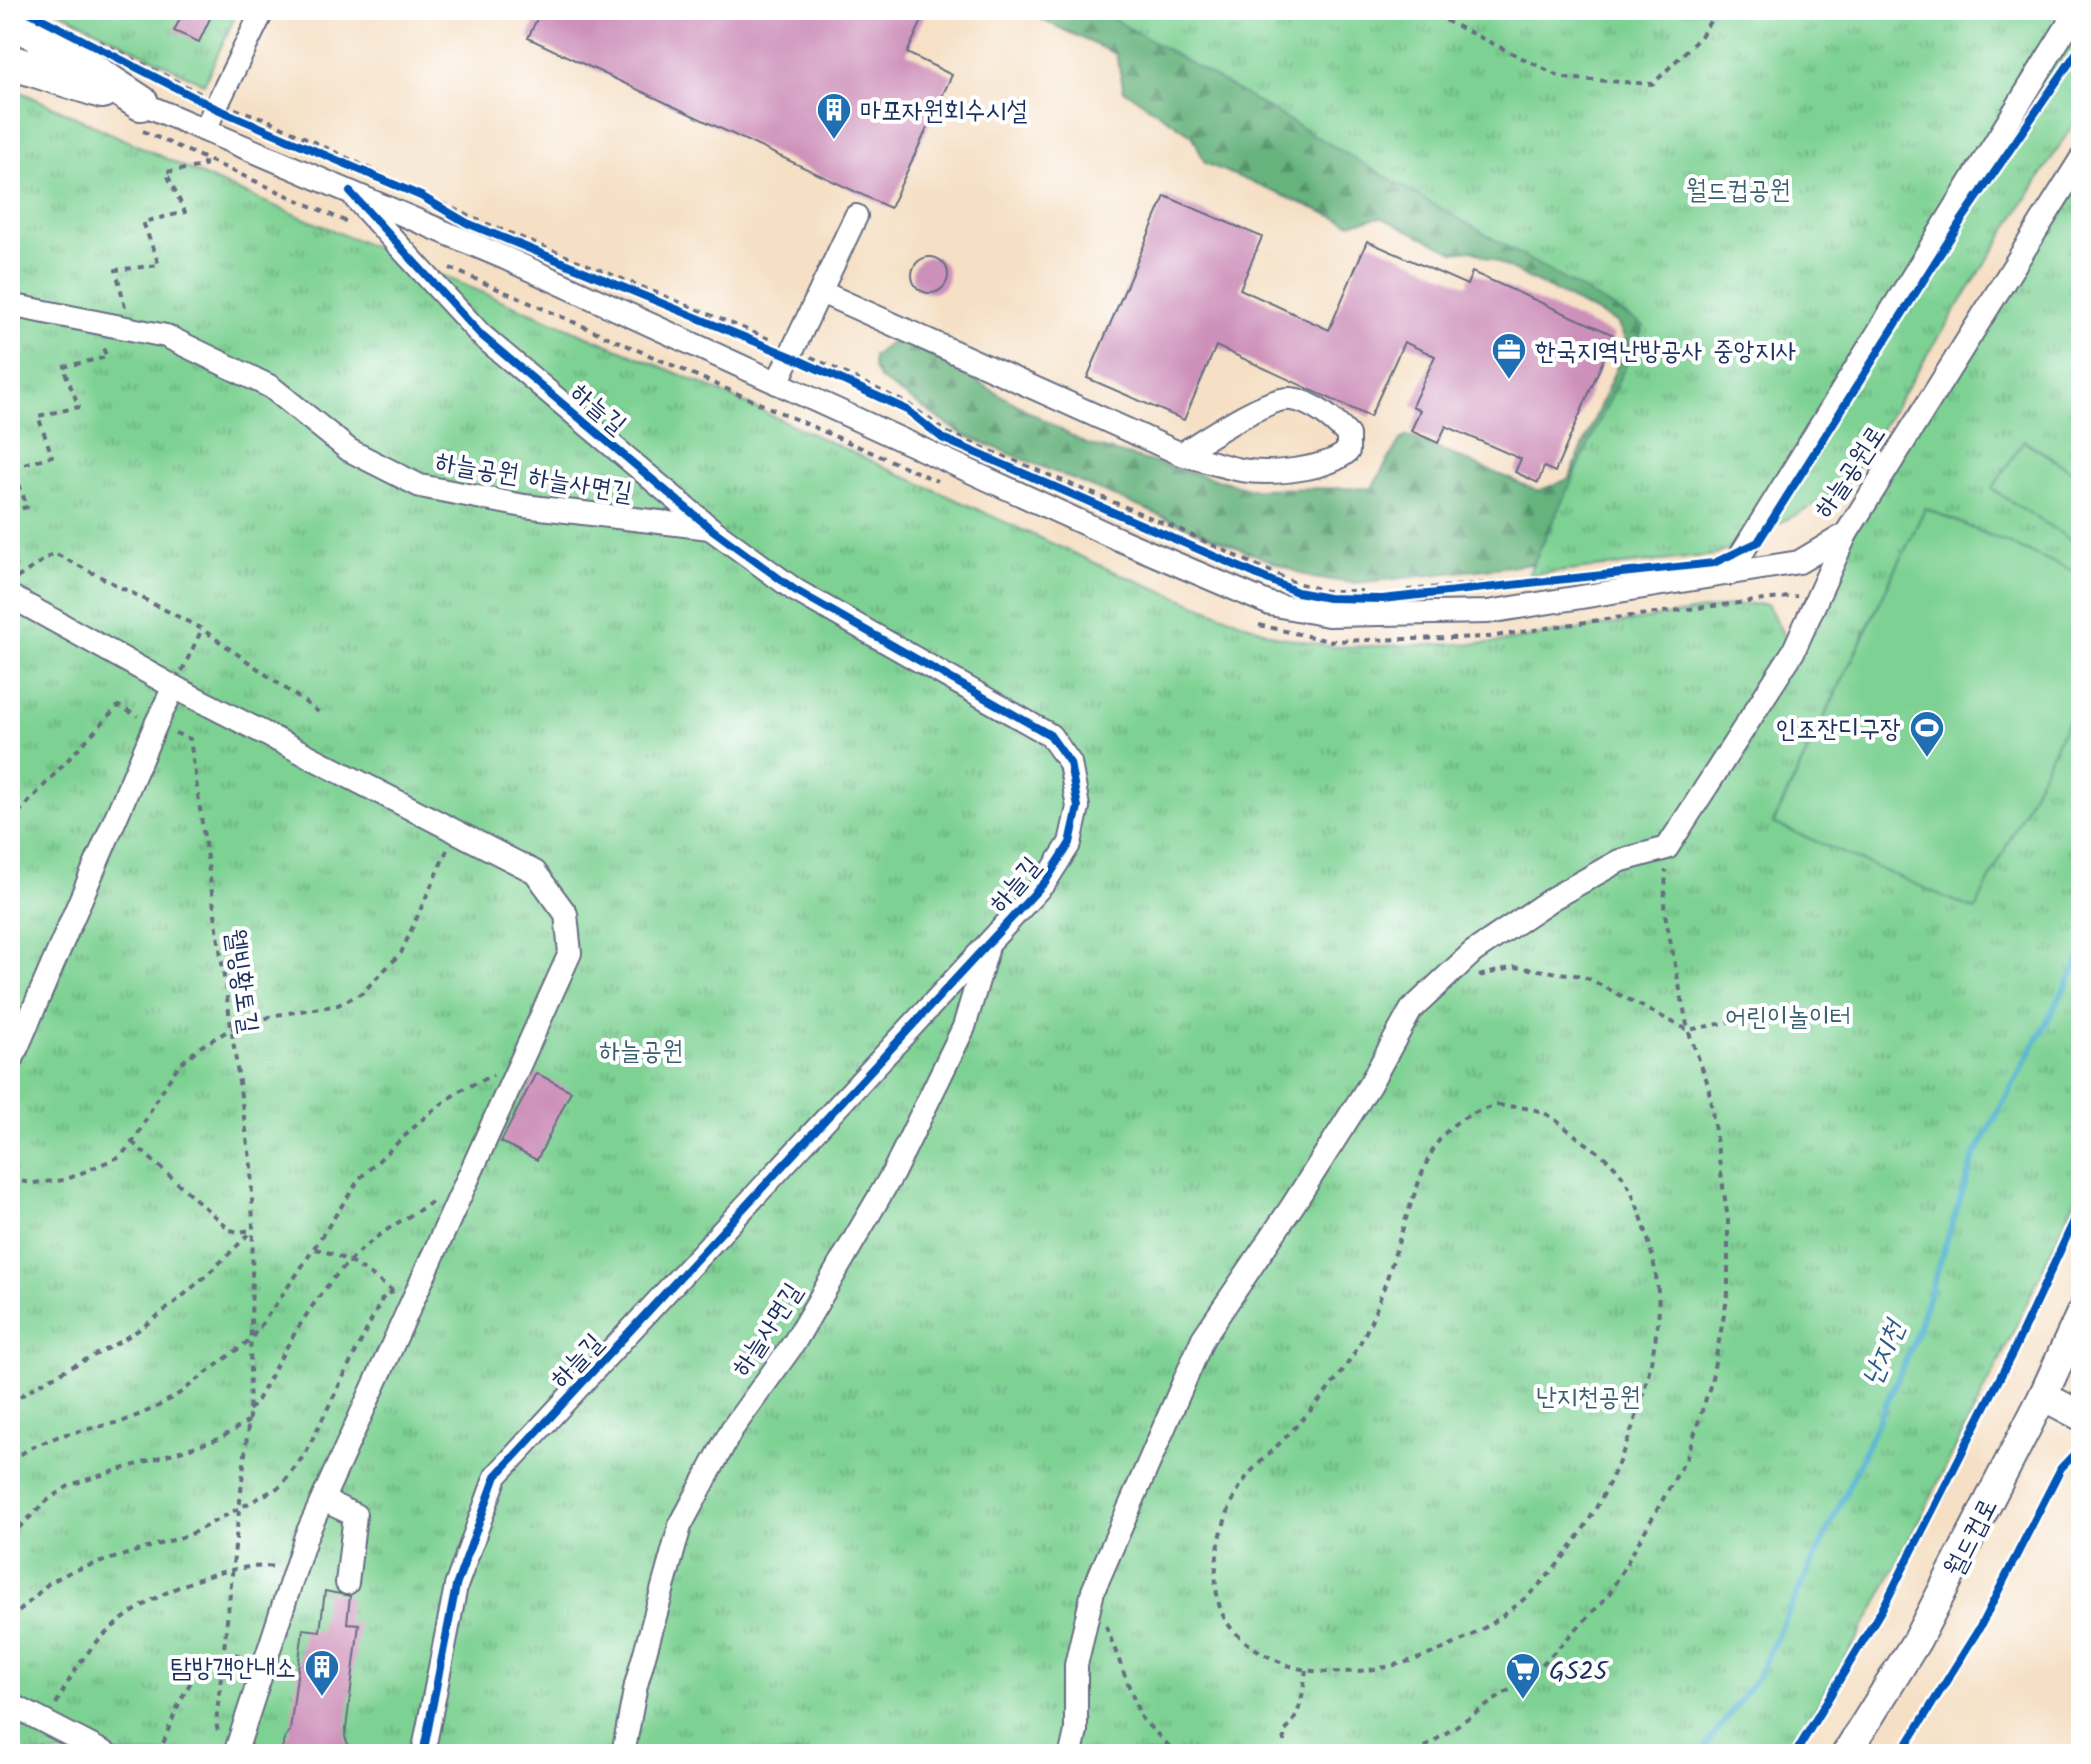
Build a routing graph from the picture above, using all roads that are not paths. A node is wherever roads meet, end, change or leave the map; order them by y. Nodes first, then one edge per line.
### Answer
1 (263, 10) edge
2 (2077, 10) edge
3 (10, 17) edge
4 (10, 62) edge
5 (140, 116) junction
6 (205, 129) junction
7 (2077, 151) edge
8 (350, 192) junction
9 (856, 216) dead end
10 (821, 292) junction
11 (10, 305) edge
12 (777, 383) junction
13 (1181, 454) junction
14 (710, 528) junction
15 (1846, 534) junction
16 (1729, 574) junction
17 (12, 590) edge
18 (174, 687) junction
19 (988, 946) junction
20 (10, 1064) edge
21 (2081, 1313) edge
22 (2043, 1396) junction
23 (2081, 1416) edge
24 (323, 1500) junction
25 (347, 1583) dead end
26 (10, 1704) edge
27 (236, 1752) edge
28 (107, 1754) edge
29 (423, 1754) edge
30 (623, 1754) edge
31 (1071, 1754) edge
32 (1846, 1754) edge

1 - 6 street
2 - 16 street
3 - 5 highway
4 - 5 highway
5 - 6 street, 하늘공원로
6 - 8 street, 하늘공원로
7 - 15 street, 하늘공원로
8 - 12 street, 하늘공원로
8 - 14 street, 하늘길
9 - 10 street
10 - 12 street
10 - 13 street
11 - 14 street, 하늘공원 하늘사면길
12 - 16 street, 하늘공원로
13 - 13 street
14 - 19 street, 하늘길
15 - 16 street, 하늘공원로
15 - 31 street
17 - 18 street
18 - 20 street
18 - 24 street
19 - 29 street, 하늘길
19 - 30 street, 하늘사면길
21 - 22 main road, 월드컵로
22 - 23 main road
22 - 32 main road, 월드컵로
24 - 25 street
24 - 27 street
26 - 28 street

